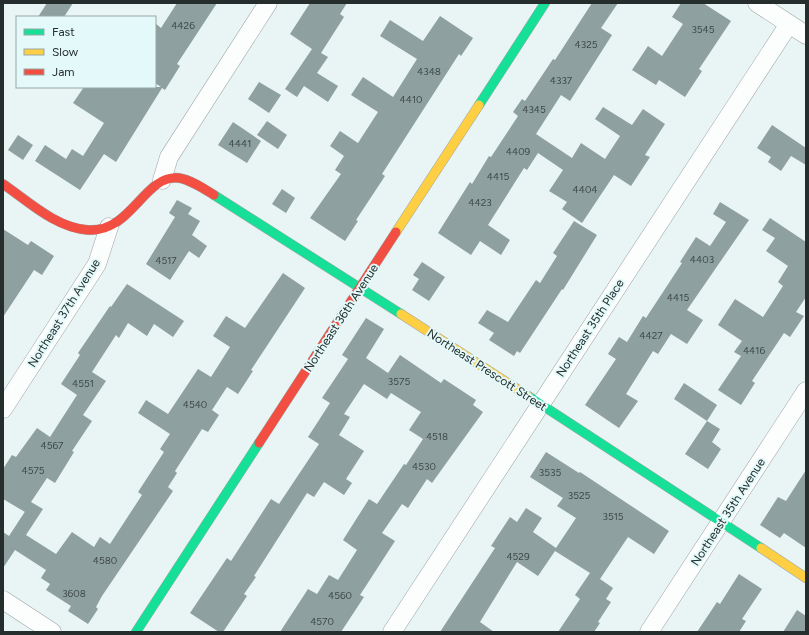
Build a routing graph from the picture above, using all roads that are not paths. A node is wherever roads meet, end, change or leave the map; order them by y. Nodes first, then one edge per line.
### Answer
1 (268, 3) edge
2 (545, 3) edge
3 (757, 3) edge
4 (789, 24) junction
5 (806, 35) edge
6 (162, 180) junction
7 (3, 184) edge
8 (109, 227) junction
9 (360, 287) junction
10 (806, 391) edge
11 (541, 404) junction
12 (3, 409) edge
13 (721, 522) junction
14 (806, 578) edge
15 (3, 600) edge
16 (52, 632) edge
17 (136, 632) edge
18 (392, 632) edge
19 (649, 632) edge

1 - 6 street
2 - 9 street, Northeast 36th Avenue
3 - 4 street
4 - 5 street
4 - 11 street, Northeast 35th Place
6 - 8 street
6 - 9 street, Northeast Prescott Street
7 - 8 street
8 - 12 street, Northeast 37th Avenue
9 - 11 street, Northeast Prescott Street
9 - 17 street, Northeast 36th Avenue
10 - 13 street, Northeast 35th Avenue
11 - 13 street, Northeast Prescott Street
11 - 18 street, Northeast 35th Place
13 - 14 street, Northeast Prescott Street
13 - 19 street, Northeast 35th Avenue
15 - 16 street

